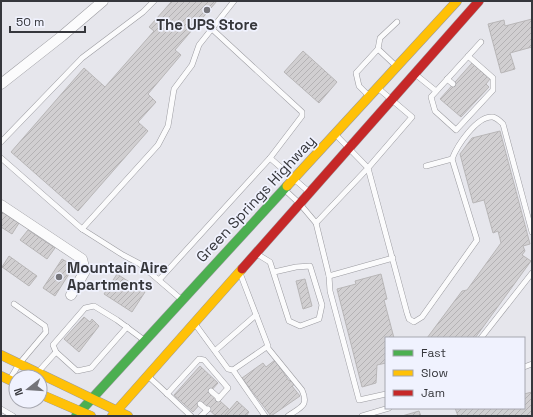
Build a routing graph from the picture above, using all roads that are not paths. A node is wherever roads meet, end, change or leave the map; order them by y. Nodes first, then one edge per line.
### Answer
1 (103, 1) edge
2 (154, 1) edge
3 (234, 1) edge
4 (479, 1) edge
5 (452, 4) edge
6 (397, 22) dead end
7 (212, 30) junction
8 (481, 42) dead end
9 (378, 49) junction
10 (468, 56) junction
11 (397, 67) junction
12 (415, 74) junction
13 (447, 79) junction
14 (1, 84) edge
15 (453, 84) dead end
16 (377, 88) junction
17 (436, 91) junction
18 (369, 96) junction
19 (392, 100) junction
20 (335, 134) junction
21 (1, 142) edge
22 (349, 148) junction
23 (1, 158) edge
24 (270, 158) junction
25 (452, 159) junction
26 (426, 166) dead end
27 (368, 168) junction
28 (294, 179) junction
29 (284, 189) junction
30 (310, 193) junction
31 (300, 204) junction
32 (1, 205) edge
33 (316, 223) junction
34 (82, 229) junction
35 (532, 232) edge
36 (248, 245) junction
37 (393, 258) junction
38 (240, 272) junction
39 (274, 272) junction
40 (532, 273) edge
41 (328, 276) junction
42 (159, 280) junction
43 (71, 294) dead end
44 (182, 300) junction
45 (14, 304) dead end
46 (256, 315) junction
47 (195, 323) junction
48 (127, 327) junction
49 (482, 337) edge
50 (145, 340) junction
51 (267, 347) junction
52 (216, 350) junction
53 (56, 352) junction
54 (1, 356) edge
55 (19, 364) junction
56 (16, 369) edge
57 (27, 369) edge
58 (42, 369) edge
59 (233, 370) junction
60 (148, 376) junction
61 (48, 380) edge
62 (211, 391) dead end
63 (167, 394) junction
64 (385, 394) edge
65 (48, 398) edge
66 (91, 400) junction
67 (200, 404) dead end
68 (386, 409) edge
69 (1, 410) edge
70 (114, 413) edge
71 (78, 414) edge
72 (187, 415) edge
73 (13, 416) edge
74 (92, 416) edge
75 (128, 416) edge
76 (201, 416) edge
77 (265, 416) edge
78 (288, 416) edge
79 (362, 416) edge

1 - 14 street
2 - 21 lane
3 - 7 lane
4 - 12 main road, Green Springs Highway
5 - 11 main road, Green Springs Highway
6 - 9 lane
7 - 24 lane
7 - 34 lane
8 - 10 lane
9 - 11 lane
9 - 18 lane
10 - 13 lane
10 - 17 lane
11 - 16 main road, Green Springs Highway
12 - 17 lane
12 - 19 main road, Green Springs Highway
13 - 15 lane
13 - 17 lane
16 - 18 main road, Green Springs Highway
16 - 19 lane
18 - 20 main road, Green Springs Highway
19 - 22 main road, Green Springs Highway
19 - 27 lane
20 - 22 lane
20 - 28 main road, Green Springs Highway
22 - 27 lane
22 - 30 main road, Green Springs Highway
23 - 34 lane
24 - 28 lane
24 - 42 lane
25 - 26 lane
25 - 35 lane
25 - 37 lane
27 - 33 lane
27 - 37 lane
28 - 29 main road, Green Springs Highway
28 - 30 lane
29 - 31 lane
29 - 36 main road, Green Springs Highway
30 - 31 main road, Green Springs Highway
31 - 33 lane
31 - 36 main road, Green Springs Highway
32 - 43 street
33 - 41 lane
34 - 42 lane
36 - 38 main road, Green Springs Highway
36 - 39 lane
36 - 44 main road, Green Springs Highway
37 - 41 lane
38 - 46 lane
38 - 47 main road, Green Springs Highway
39 - 39 lane
40 - 49 lane
41 - 64 lane
42 - 44 lane
44 - 50 main road, Green Springs Highway
45 - 55 lane
46 - 51 lane
46 - 52 lane
47 - 52 lane
47 - 60 main road, Green Springs Highway
48 - 50 lane
48 - 53 lane
48 - 53 lane
50 - 66 main road, Green Springs Highway
51 - 59 lane
51 - 78 lane
52 - 59 lane
53 - 58 lane
54 - 55 main road
55 - 56 lane
55 - 57 main road
59 - 77 lane
60 - 63 lane
60 - 70 main road, Green Springs Highway
61 - 66 main road
62 - 63 lane
63 - 72 lane
65 - 71 main road
66 - 70 main road
66 - 71 main road, Green Springs Highway
67 - 76 lane
68 - 79 lane
69 - 73 lane
70 - 75 main road
71 - 74 main road

